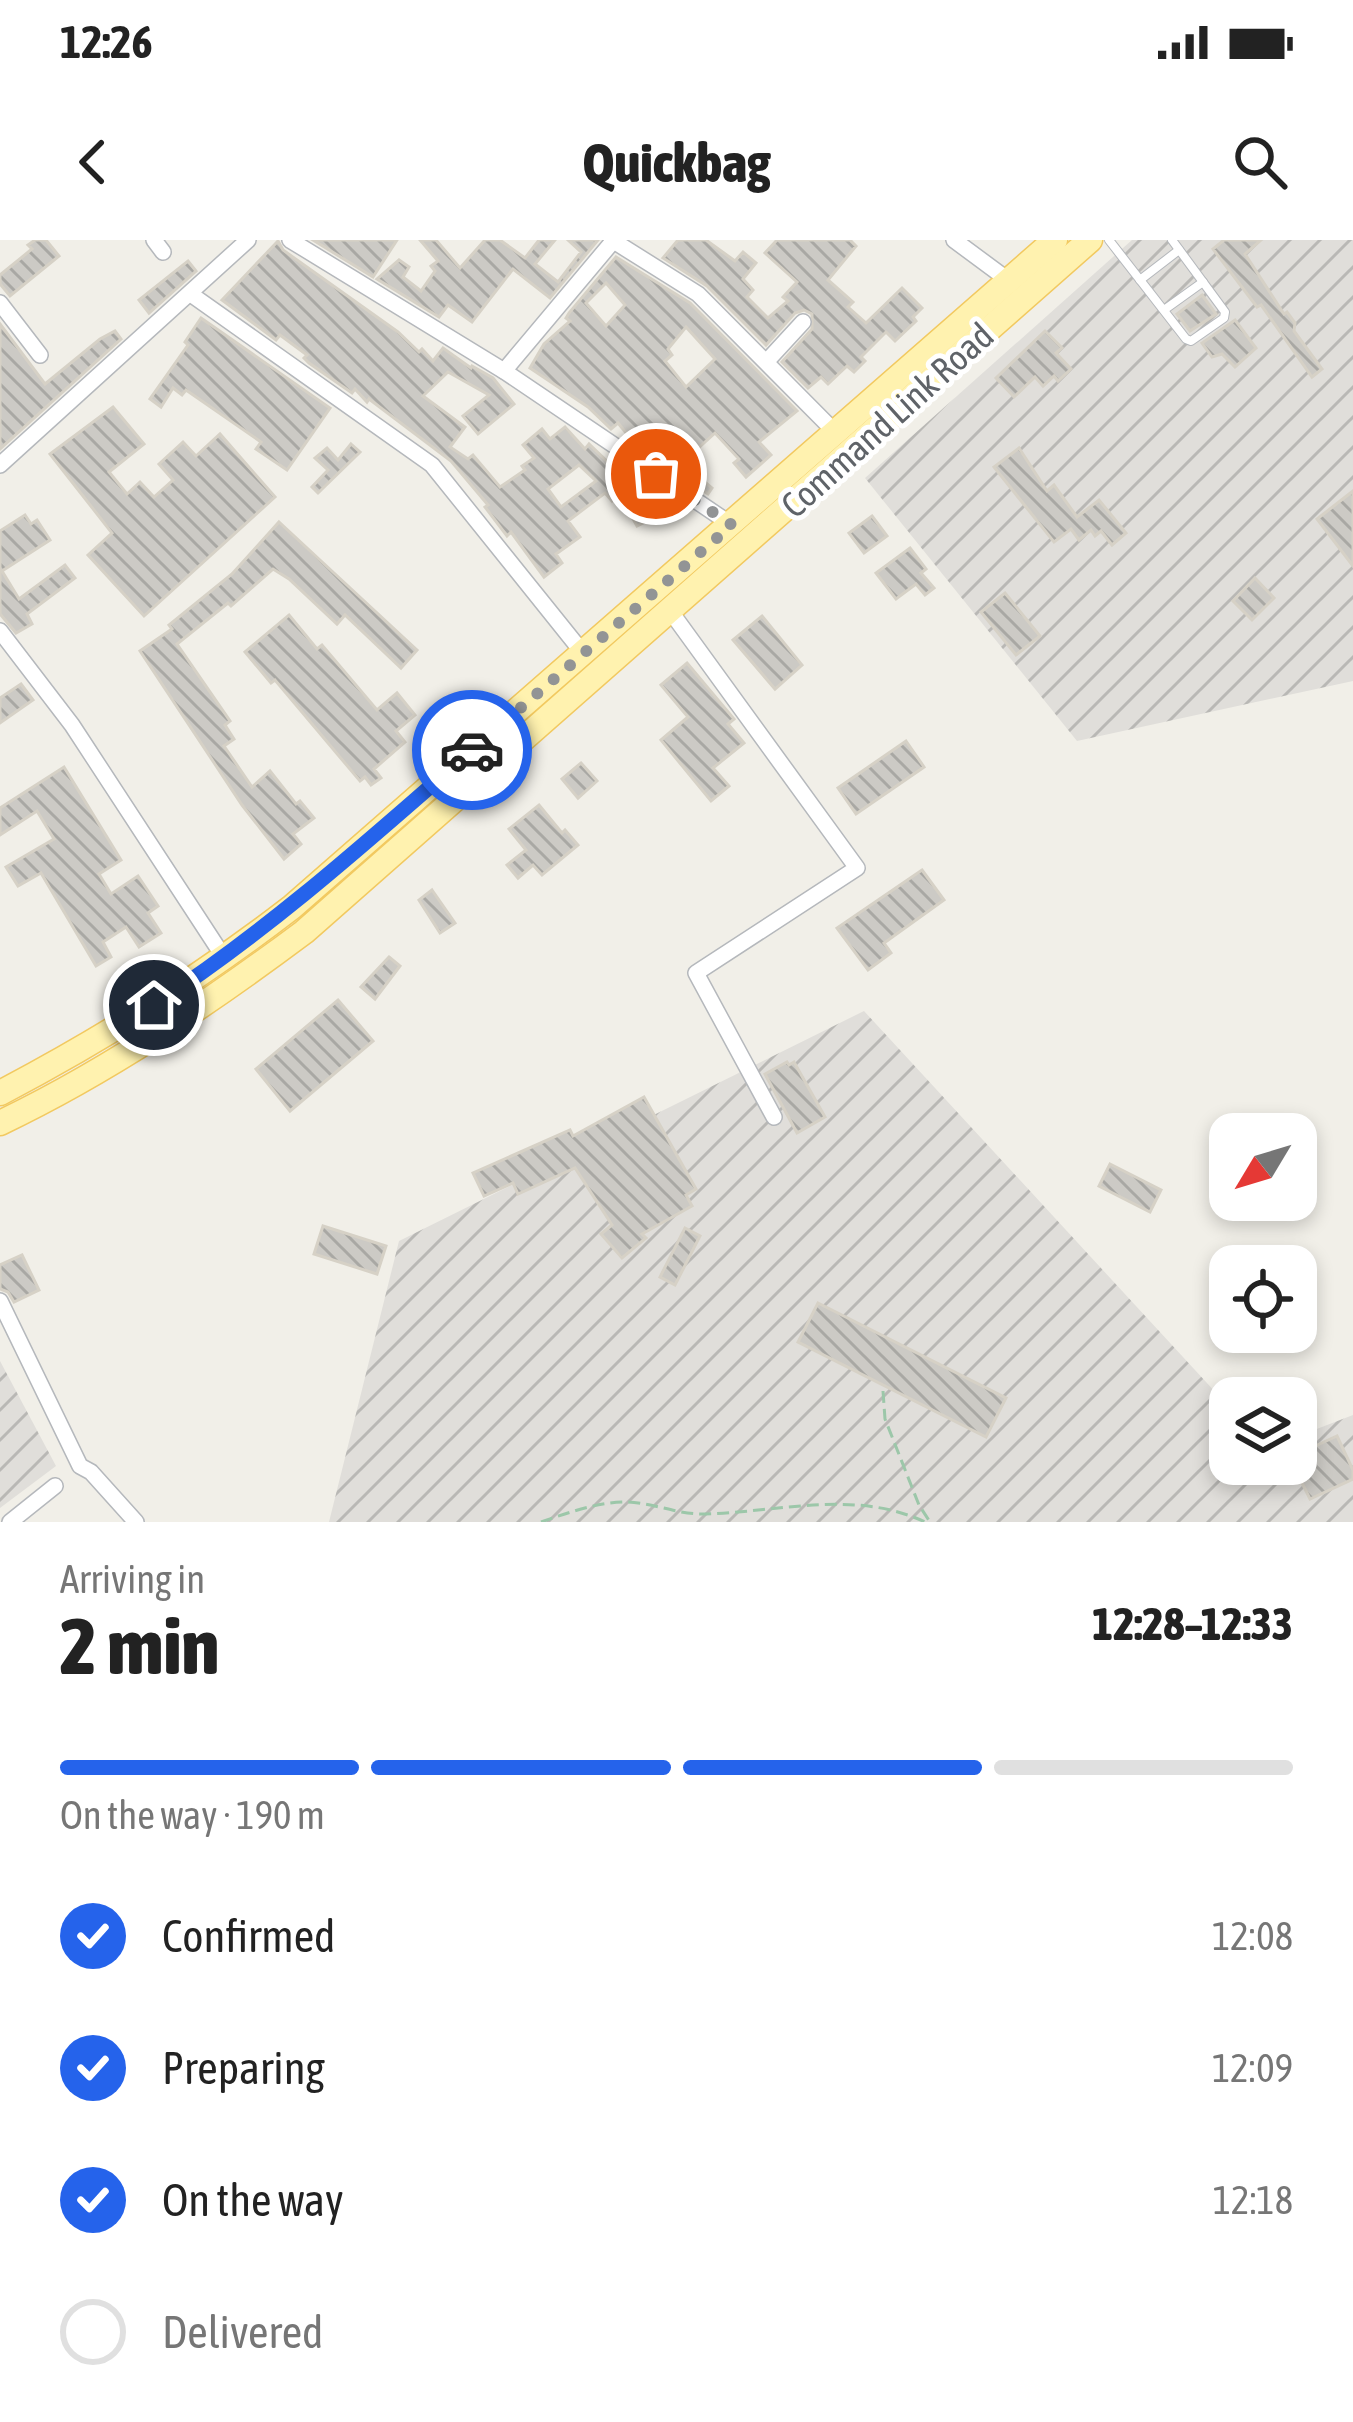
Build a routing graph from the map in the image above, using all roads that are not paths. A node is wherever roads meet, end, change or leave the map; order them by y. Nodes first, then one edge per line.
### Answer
1 (248, 240) edge
2 (290, 240) edge
3 (613, 240) edge
4 (954, 240) edge
5 (1055, 240) edge
6 (1090, 240) edge
7 (1109, 240) edge
8 (1172, 240) edge
9 (1179, 250) junction
10 (1008, 280) junction
11 (1140, 280) junction
12 (1203, 282) junction
13 (192, 295) junction
14 (0, 303) edge
15 (1164, 310) junction
16 (803, 322) dead end
17 (40, 355) dead end
18 (768, 360) junction
19 (504, 371) junction
20 (837, 434) junction
21 (0, 465) edge
22 (732, 525) junction
23 (671, 612) junction
24 (0, 631) edge
25 (583, 653) junction
26 (225, 959) junction
27 (0, 1093) edge
28 (774, 1117) dead end
29 (0, 1123) edge
30 (0, 1301) edge
31 (55, 1486) dead end
32 (10, 1522) edge
33 (136, 1522) edge

1 - 13 street
2 - 19 street
3 - 18 street
3 - 19 street
4 - 10 street
5 - 10 main road, Command Link Road
6 - 23 main road, Command Link Road
7 - 11 lane
8 - 9 lane
9 - 11 lane
9 - 12 lane
10 - 20 main road, Command Link Road
11 - 15 lane
12 - 15 lane
12 - 15 lane
13 - 21 street
13 - 25 street
14 - 17 street
16 - 18 street
18 - 20 street
19 - 22 street
20 - 22 main road, Command Link Road
22 - 25 main road, Command Link Road
23 - 28 street
23 - 29 main road, Command Link Road
24 - 26 street
25 - 26 main road, Command Link Road
26 - 27 main road, Command Link Road
30 - 33 street
31 - 32 street

